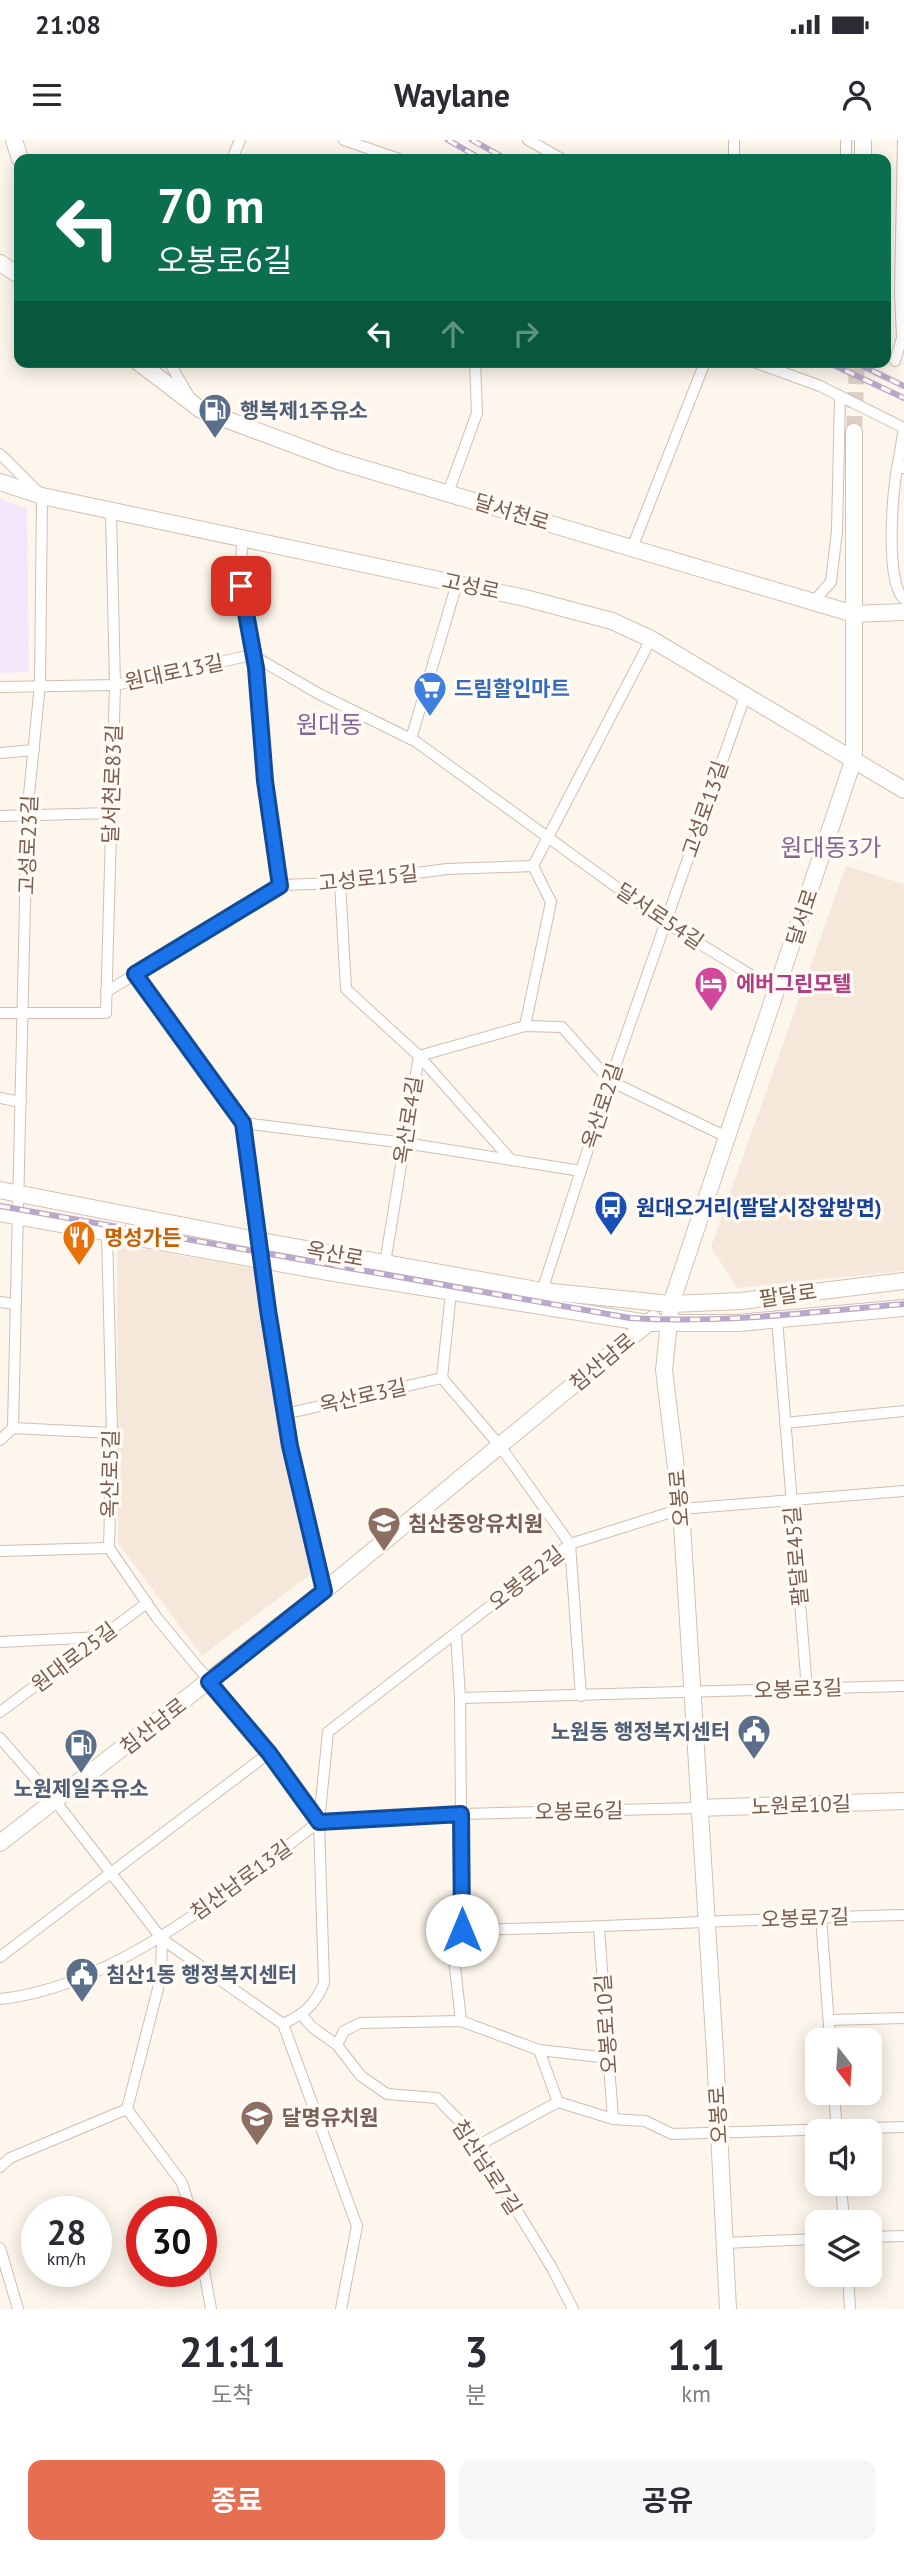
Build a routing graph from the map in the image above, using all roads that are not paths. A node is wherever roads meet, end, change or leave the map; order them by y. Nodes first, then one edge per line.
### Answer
1 (344, 140) edge
2 (528, 140) edge
3 (903, 140) edge
4 (385, 154) edge
5 (553, 154) edge
6 (902, 292) edge
7 (895, 361) edge
8 (146, 368) edge
9 (172, 368) edge
10 (475, 368) edge
11 (703, 368) edge
12 (769, 368) edge
13 (840, 396) junction
14 (193, 404) junction
15 (854, 432) tunnel mouth
16 (0, 454) edge
17 (901, 466) edge
18 (0, 482) edge
19 (448, 493) junction
20 (42, 496) junction
21 (111, 512) junction
22 (242, 538) junction
23 (632, 548) junction
24 (457, 583) junction
25 (904, 599) edge
26 (813, 602) junction
27 (904, 612) edge
28 (854, 614) junction
29 (651, 639) junction
30 (252, 654) junction
31 (40, 684) junction
32 (115, 685) junction
33 (0, 687) edge
34 (745, 696) junction
35 (411, 739) junction
36 (34, 750) junction
37 (0, 752) edge
38 (854, 758) junction
39 (904, 790) edge
40 (111, 813) junction
41 (0, 816) edge
42 (27, 816) junction
43 (547, 835) junction
44 (533, 866) junction
45 (340, 883) junction
46 (280, 886) junction
47 (666, 923) junction
48 (135, 974) junction
49 (777, 991) junction
50 (106, 992) junction
51 (0, 1013) edge
52 (24, 1014) junction
53 (525, 1026) junction
54 (419, 1056) junction
55 (610, 1081) junction
56 (0, 1098) edge
57 (21, 1102) junction
58 (243, 1123) junction
59 (729, 1138) junction
60 (405, 1143) junction
61 (511, 1160) junction
62 (581, 1171) junction
63 (8, 1192) edge
64 (8, 1214) edge
65 (107, 1233) junction
66 (261, 1241) junction
67 (262, 1259) junction
68 (385, 1263) junction
69 (904, 1281) edge
70 (542, 1291) junction
71 (451, 1292) junction
72 (0, 1302) edge
73 (14, 1304) junction
74 (671, 1304) junction
75 (904, 1308) edge
76 (777, 1319) junction
77 (648, 1323) junction
78 (668, 1323) junction
79 (442, 1378) junction
80 (904, 1411) edge
81 (285, 1414) junction
82 (785, 1423) junction
83 (13, 1428) junction
84 (112, 1433) junction
85 (0, 1440) edge
86 (499, 1446) junction
87 (904, 1491) edge
88 (792, 1500) junction
89 (681, 1509) junction
90 (570, 1544) junction
91 (108, 1548) junction
92 (0, 1551) edge
93 (324, 1591) junction
94 (147, 1603) junction
95 (456, 1633) junction
96 (101, 1637) junction
97 (0, 1642) edge
98 (209, 1682) junction
99 (904, 1686) edge
100 (807, 1689) junction
101 (691, 1693) junction
102 (581, 1696) junction
103 (460, 1698) junction
104 (0, 1712) edge
105 (0, 1738) edge
106 (269, 1753) junction
107 (904, 1801) edge
108 (56, 1802) junction
109 (698, 1808) junction
110 (461, 1814) junction
111 (319, 1822) junction
112 (0, 1843) edge
113 (112, 1874) junction
114 (904, 1915) edge
115 (821, 1917) junction
116 (706, 1921) junction
117 (599, 1928) junction
118 (462, 1930) junction
119 (162, 1939) junction
120 (0, 1957) edge
121 (0, 1999) edge
122 (302, 2015) junction
123 (904, 2018) edge
124 (829, 2020) junction
125 (461, 2021) junction
126 (283, 2024) junction
127 (829, 2028) edge
128 (337, 2045) junction
129 (539, 2050) junction
130 (609, 2058) junction
131 (558, 2102) junction
132 (127, 2109) junction
133 (613, 2119) junction
134 (904, 2127) edge
135 (882, 2128) edge
136 (805, 2132) edge
137 (719, 2133) junction
138 (477, 2146) junction
139 (0, 2167) edge
140 (186, 2196) edge
141 (904, 2235) edge
142 (882, 2236) edge
143 (805, 2240) edge
144 (724, 2243) junction
145 (0, 2248) edge
146 (207, 2287) edge
147 (849, 2287) edge
148 (18, 2309) edge
149 (211, 2309) edge
150 (341, 2309) edge
151 (572, 2309) edge
152 (727, 2309) edge
153 (850, 2309) edge

1 - 4 street
2 - 5 street
3 - 6 street
6 - 7 street
8 - 14 main road, 달서천로
9 - 14 street
10 - 19 street
11 - 23 street
12 - 13 street
13 - 17 street
13 - 26 street
14 - 19 main road, 달서천로
15 - 28 main road, 달서로
16 - 20 street
17 - 25 street
18 - 20 main road, 고성로
19 - 23 main road, 달서천로
20 - 21 main road, 고성로
20 - 31 street, 고성로23길
21 - 22 main road, 고성로
21 - 32 street, 달서천로83길
22 - 24 main road, 고성로
22 - 30 street
23 - 26 main road, 달서천로
24 - 29 main road, 고성로
24 - 35 street
26 - 28 main road, 달서천로
27 - 28 main road, 달서천로
28 - 38 main road, 달서로
29 - 34 main road, 고성로
29 - 43 street
30 - 32 street, 원대로13길
30 - 35 street, 원대로13길
30 - 46 street
31 - 32 street, 원대로13길
31 - 33 street, 원대로13길
31 - 36 street, 고성로23길
32 - 40 street, 달서천로83길
34 - 38 main road, 고성로
34 - 47 street, 고성로13길
35 - 43 street, 원대로13길
36 - 37 street
36 - 42 street, 고성로23길
38 - 39 main road, 고성로
38 - 49 main road, 달서로
40 - 42 street
40 - 50 street, 달서천로83길
41 - 42 street
42 - 52 street, 고성로23길
43 - 44 street
43 - 47 street, 달서로54길
44 - 45 street, 고성로15길
44 - 53 street
45 - 46 street, 고성로15길
45 - 54 street, 옥산로4길
46 - 48 street, 고성로15길
47 - 49 street, 달서로54길
47 - 55 street, 옥산로2길
48 - 50 street, 고성로15길
48 - 58 street
49 - 59 main road, 달서로
50 - 52 street, 달서천로83길
51 - 52 street
52 - 57 street, 고성로23길
53 - 54 street
53 - 55 street
54 - 60 street, 옥산로4길
54 - 61 street
55 - 59 street
55 - 62 street, 옥산로2길
56 - 57 street
57 - 63 street, 고성로23길
58 - 60 street
58 - 66 street
59 - 74 main road, 달서로
60 - 61 street
60 - 68 street, 옥산로4길
61 - 62 street
62 - 70 street, 옥산로2길
63 - 64 street, 고성로23길
63 - 66 main road, 옥산로
64 - 65 main road
64 - 73 street, 고성로23길
65 - 67 main road
65 - 84 street, 옥산로5길
66 - 67 street
66 - 68 main road, 옥산로
67 - 71 main road
67 - 81 street
68 - 70 main road, 옥산로
69 - 74 main road, 팔달로
70 - 74 main road, 옥산로
71 - 77 main road
71 - 79 street
72 - 73 street
73 - 83 street, 고성로23길
74 - 77 main road, 침산남로
74 - 78 main road, 오봉로
75 - 76 main road
76 - 78 main road
76 - 82 street, 팔달로45길
77 - 78 main road
77 - 86 main road, 침산남로
78 - 89 main road, 오봉로
79 - 81 street, 옥산로3길
79 - 86 street
80 - 82 street
81 - 93 street
82 - 88 street, 팔달로45길
83 - 84 street
83 - 85 street
84 - 91 street, 옥산로5길
86 - 90 street
86 - 93 main road, 침산남로
87 - 88 street, 오봉로2길
88 - 89 street, 오봉로2길
88 - 100 street, 팔달로45길
89 - 90 street, 오봉로2길
89 - 101 main road, 오봉로
90 - 95 street, 오봉로2길
90 - 102 street
91 - 92 street
91 - 94 street, 옥산로5길
93 - 98 main road, 침산남로
94 - 96 street, 원대로25길
94 - 98 street, 옥산로5길
95 - 103 street
95 - 111 street, 오봉로2길
96 - 97 street
96 - 104 street, 원대로25길
98 - 106 street
98 - 108 main road, 침산남로
99 - 100 street, 오봉로3길
100 - 101 street, 오봉로3길
101 - 102 street
101 - 109 main road, 오봉로
102 - 103 street
103 - 110 street
105 - 108 street
106 - 111 street
106 - 113 street
107 - 109 main road, 노원로10길
108 - 112 main road, 침산남로
108 - 113 street
109 - 110 street, 오봉로6길
109 - 116 main road, 오봉로
110 - 111 street, 오봉로6길
110 - 118 street
111 - 119 street, 침산남로13길
111 - 122 street
113 - 119 street
113 - 120 street
114 - 115 street, 오봉로7길
115 - 116 street, 오봉로7길
115 - 124 street
116 - 117 street
116 - 137 main road, 오봉로
117 - 118 street
117 - 130 street, 오봉로10길
118 - 125 street
119 - 121 street, 침산남로13길
119 - 126 street
119 - 132 street
122 - 126 street
122 - 128 street, 침산남로7길
123 - 124 street
124 - 127 street
125 - 128 street
125 - 129 street
126 - 150 street
128 - 138 street, 침산남로7길
129 - 130 street
129 - 131 street
130 - 133 street, 오봉로10길
131 - 133 street
131 - 138 street
132 - 139 street
132 - 140 street
133 - 137 street
134 - 135 street
136 - 137 street
137 - 144 main road, 오봉로
138 - 151 street, 침산남로7길
141 - 142 street
143 - 144 street
144 - 152 main road, 오봉로
145 - 148 street
146 - 149 street
147 - 153 street

